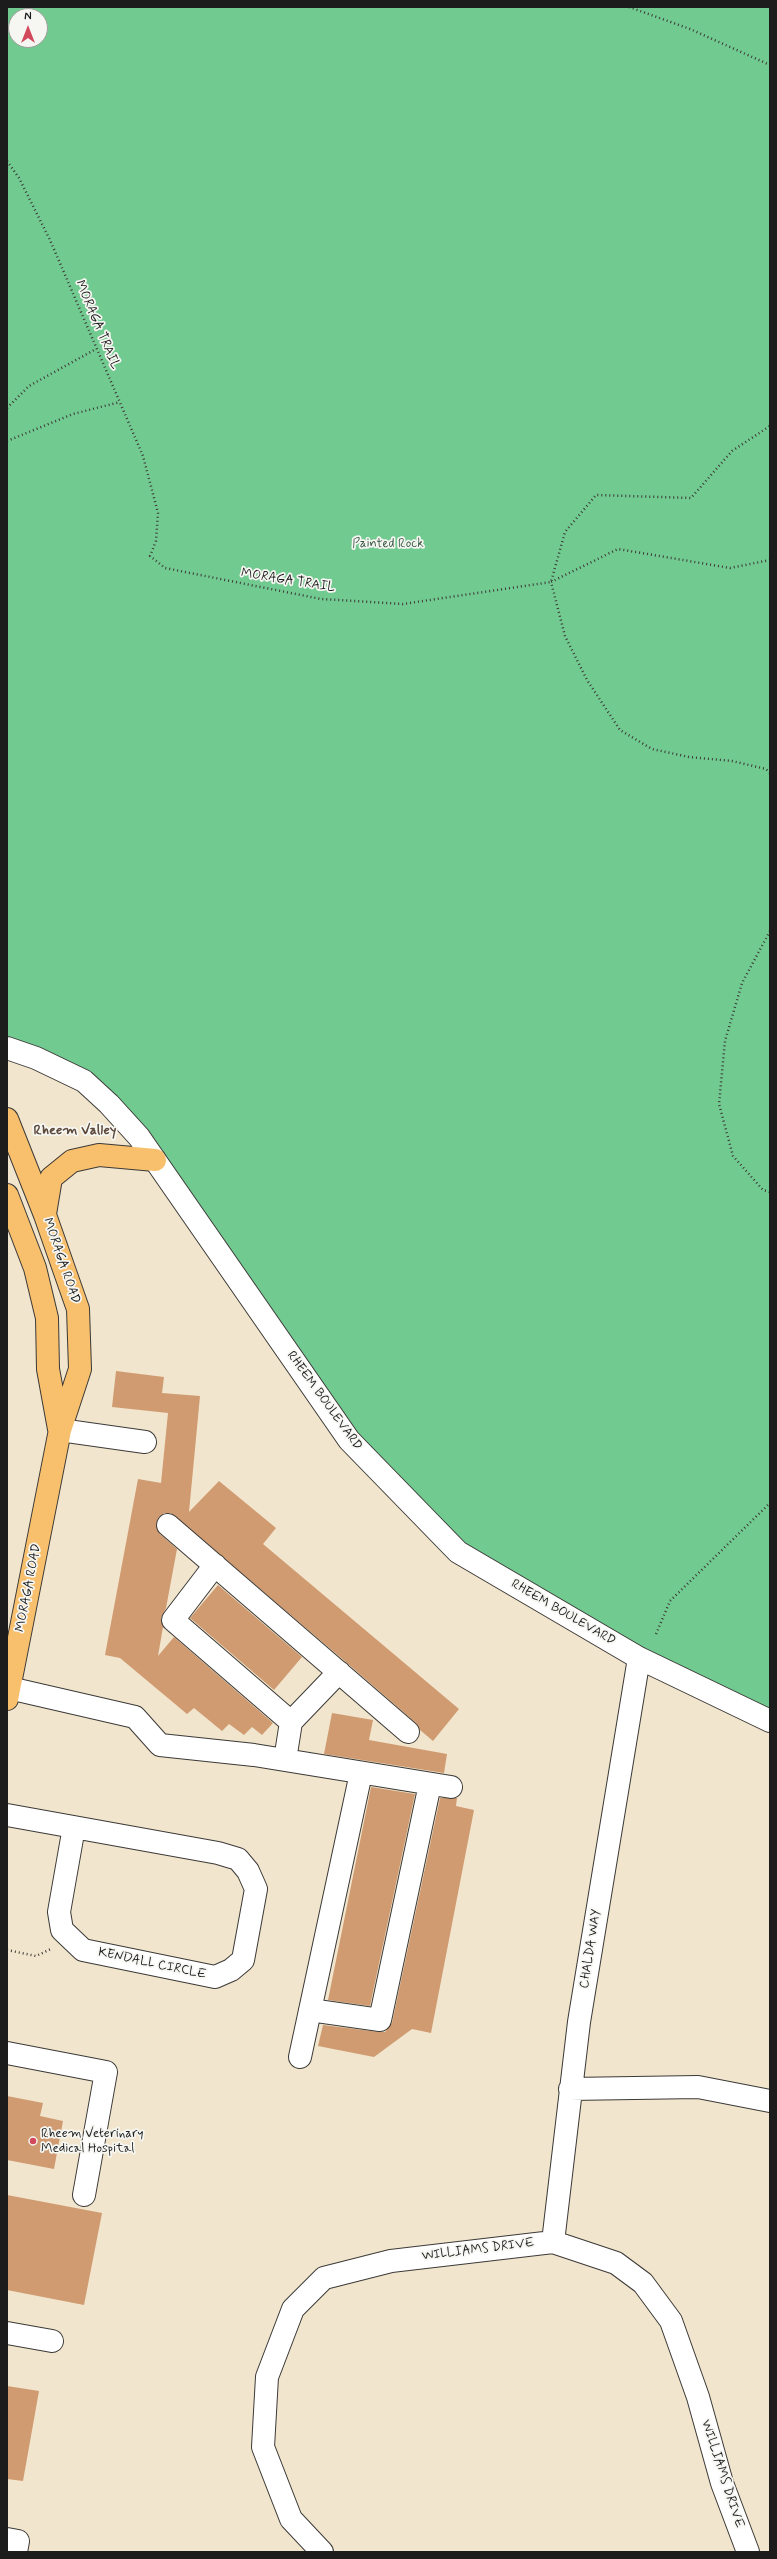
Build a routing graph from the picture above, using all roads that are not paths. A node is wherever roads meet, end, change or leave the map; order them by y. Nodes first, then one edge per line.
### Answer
1 (7, 1048) edge
2 (7, 1119) edge
3 (155, 1160) junction
4 (7, 1195) edge
5 (11, 1212) edge
6 (45, 1215) junction
7 (60, 1430) junction
8 (145, 1442) dead end
9 (168, 1525) dead end
10 (214, 1565) junction
11 (639, 1658) junction
12 (339, 1672) junction
13 (8, 1693) edge
14 (770, 1721) edge
15 (291, 1722) junction
16 (408, 1732) dead end
17 (285, 1760) junction
18 (361, 1773) junction
19 (7, 1815) edge
20 (74, 1827) junction
21 (310, 2010) junction
22 (7, 2053) edge
23 (300, 2057) dead end
24 (570, 2089) junction
25 (770, 2101) edge
26 (84, 2195) dead end
27 (552, 2242) junction
28 (7, 2333) edge
29 (52, 2341) dead end
30 (7, 2539) edge
31 (16, 2552) edge
32 (322, 2552) edge
33 (748, 2552) edge

1 - 3 street, RHEEM BOULEVARD
2 - 6 main road, MORAGA ROAD
3 - 6 main road
3 - 11 street, RHEEM BOULEVARD
4 - 5 main road, MORAGA ROAD
5 - 7 main road, MORAGA ROAD
6 - 7 main road, MORAGA ROAD
7 - 8 street
7 - 13 main road, MORAGA ROAD
9 - 10 street
10 - 12 street
10 - 15 street
11 - 14 street, RHEEM BOULEVARD
11 - 24 street, CHALDA WAY
12 - 15 street
12 - 16 street
13 - 17 street
15 - 17 street
17 - 18 street
18 - 21 street
18 - 21 street
19 - 20 street, KENDALL CIRCLE
20 - 20 street, KENDALL CIRCLE
21 - 23 street
22 - 26 street
24 - 25 street
24 - 27 street, CHALDA WAY
27 - 32 street, WILLIAMS DRIVE
27 - 33 street, WILLIAMS DRIVE
28 - 29 street
30 - 31 street

